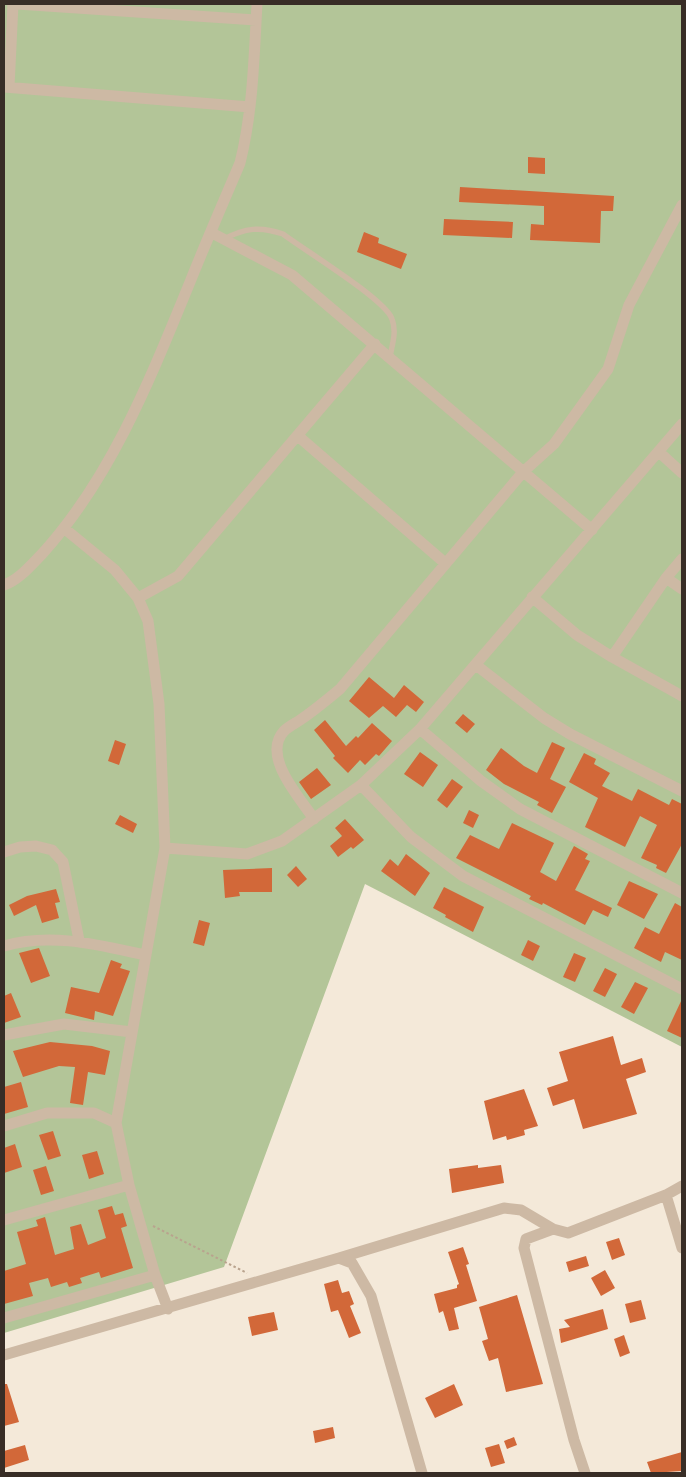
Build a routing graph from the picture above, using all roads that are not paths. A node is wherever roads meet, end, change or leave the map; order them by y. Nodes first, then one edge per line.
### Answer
1 (13, 4) edge
2 (17, 4) edge
3 (257, 4) edge
4 (256, 20) junction
5 (6, 87) edge
6 (250, 107) junction
7 (682, 205) edge
8 (212, 233) junction
9 (223, 239) junction
10 (375, 344) junction
11 (390, 357) junction
12 (682, 424) edge
13 (298, 436) junction
14 (659, 452) junction
15 (523, 472) junction
16 (682, 473) edge
17 (65, 528) junction
18 (592, 530) junction
19 (682, 559) edge
20 (445, 563) junction
21 (666, 578) junction
22 (4, 585) edge
23 (682, 589) edge
24 (532, 597) junction
25 (138, 598) junction
26 (612, 657) junction
27 (476, 664) junction
28 (682, 696) edge
29 (420, 729) junction
30 (361, 785) junction
31 (682, 792) edge
32 (314, 819) junction
33 (165, 848) junction
34 (4, 852) edge
35 (682, 893) edge
36 (79, 940) junction
37 (4, 946) edge
38 (145, 955) junction
39 (682, 988) edge
40 (132, 1032) junction
41 (4, 1036) edge
42 (116, 1123) junction
43 (4, 1126) edge
44 (129, 1185) junction
45 (682, 1186) edge
46 (666, 1195) junction
47 (4, 1220) edge
48 (553, 1230) junction
49 (682, 1248) edge
50 (339, 1258) junction
51 (155, 1274) junction
52 (168, 1309) junction
53 (4, 1318) edge
54 (4, 1355) edge
55 (422, 1473) edge
56 (585, 1473) edge

1 - 5 street
2 - 4 street
3 - 4 street
4 - 6 street
5 - 6 street
6 - 8 street
7 - 15 street
8 - 9 street
8 - 17 street
9 - 10 street
9 - 11 lane
10 - 11 street
10 - 13 street
11 - 15 street
12 - 14 street
13 - 20 street
13 - 25 street
14 - 16 street
14 - 18 street
15 - 18 street
15 - 20 street
17 - 22 street
17 - 25 street
18 - 24 street
19 - 21 street
20 - 32 street
21 - 23 street
21 - 26 street
24 - 26 street
24 - 27 street
25 - 33 street
26 - 28 street
27 - 29 street
27 - 31 street
29 - 30 street
29 - 35 street
30 - 32 street
30 - 39 street
32 - 33 street
33 - 38 street
34 - 36 street
36 - 37 street
36 - 38 street
38 - 40 street
40 - 41 street
40 - 42 street
42 - 43 street
42 - 44 street
44 - 47 street
44 - 51 street
45 - 46 street
46 - 48 street
46 - 49 street
48 - 50 street
48 - 56 street
50 - 52 street
50 - 55 street
51 - 52 street
51 - 53 street
52 - 54 street

